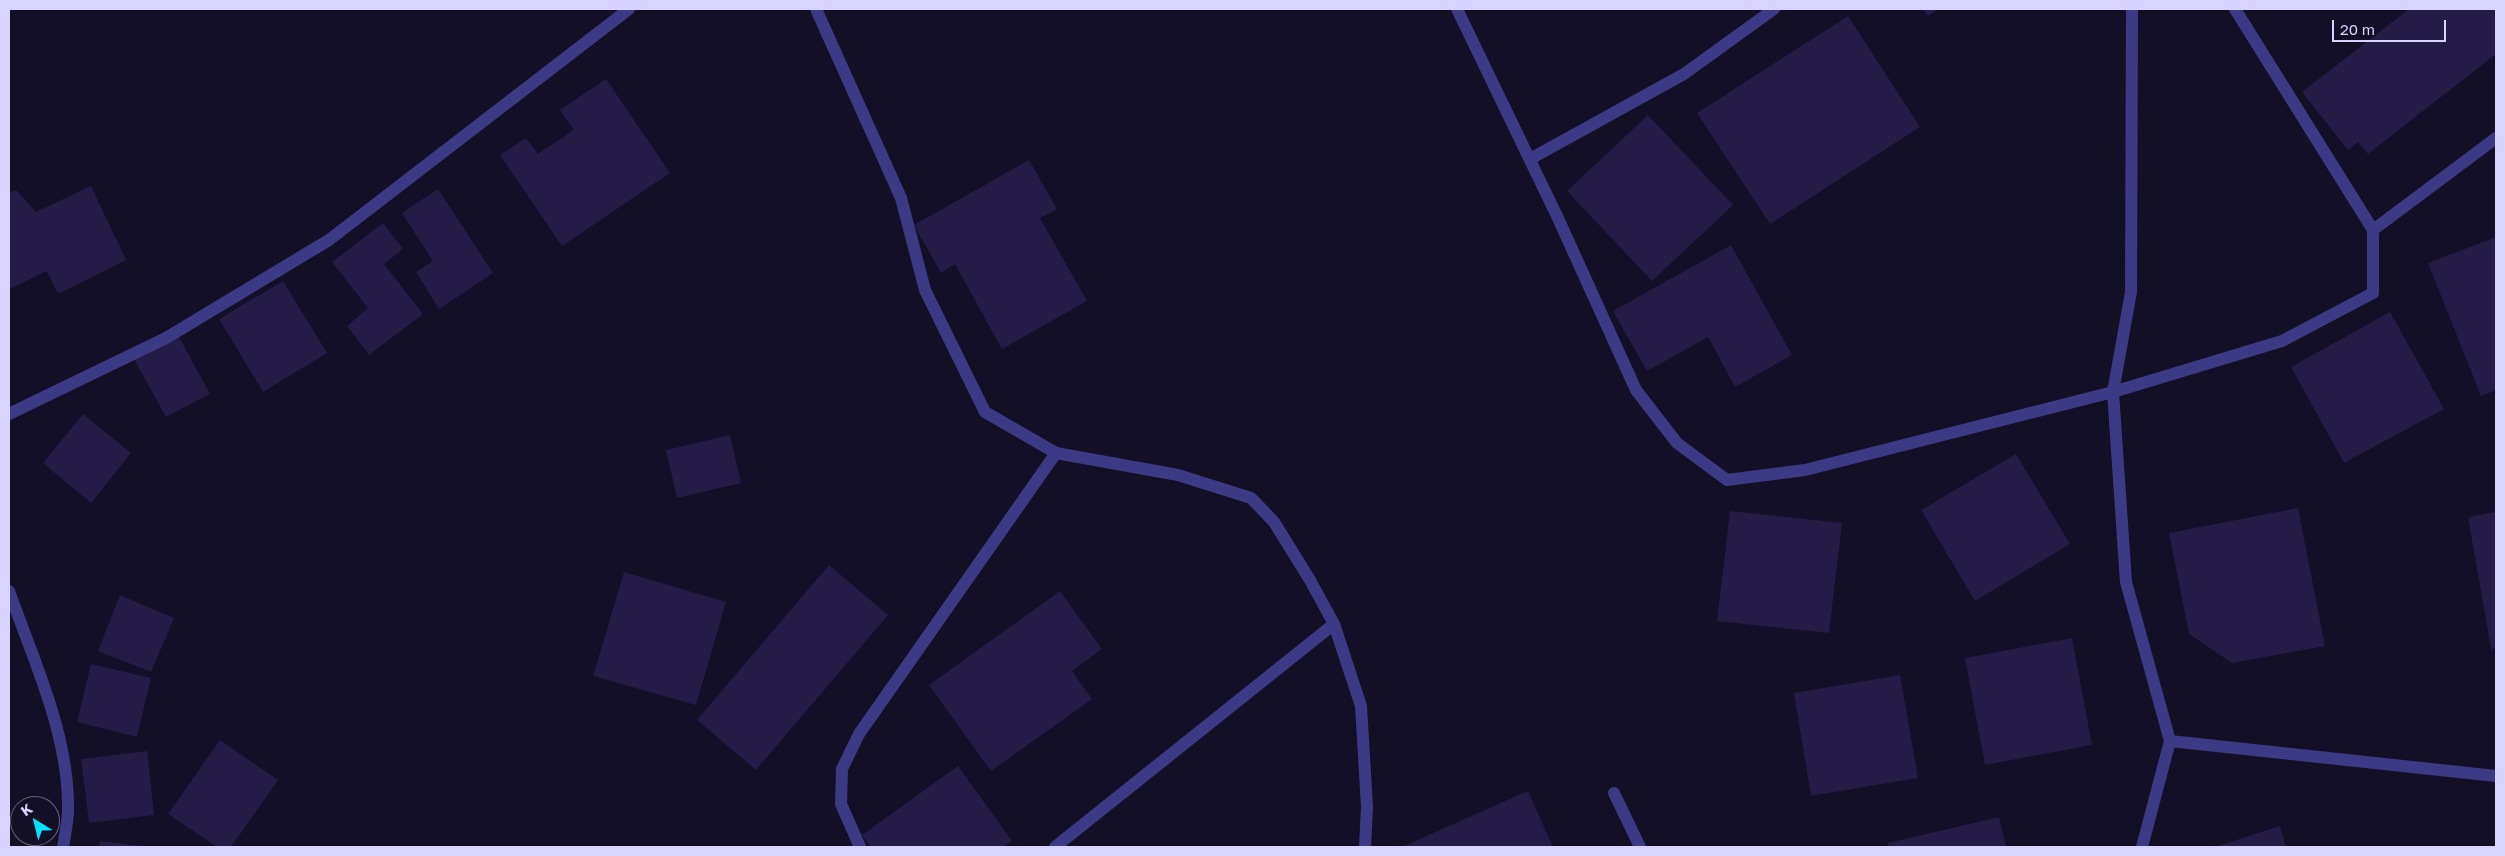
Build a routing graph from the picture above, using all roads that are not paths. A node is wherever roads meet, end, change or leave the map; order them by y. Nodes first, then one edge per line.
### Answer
1 (629, 9) edge
2 (816, 9) edge
3 (1457, 9) edge
4 (1774, 9) edge
5 (2132, 9) edge
6 (2235, 9) edge
7 (2496, 138) edge
8 (1530, 159) junction
9 (2373, 230) junction
10 (2113, 392) junction
11 (9, 414) edge
12 (1056, 453) junction
13 (9, 591) edge
14 (1334, 624) junction
15 (2170, 741) junction
16 (2496, 776) edge
17 (1614, 793) dead end
18 (63, 847) edge
19 (860, 847) edge
20 (1055, 847) edge
21 (1365, 847) edge
22 (1640, 847) edge
23 (2142, 847) edge

1 - 11 street
2 - 12 street
3 - 8 street
4 - 8 street
5 - 10 street
6 - 9 street
7 - 9 street
8 - 10 street
9 - 10 street
10 - 15 street
12 - 14 street
12 - 19 street
13 - 18 street
14 - 20 street
14 - 21 street
15 - 16 street
15 - 23 street
17 - 22 street

